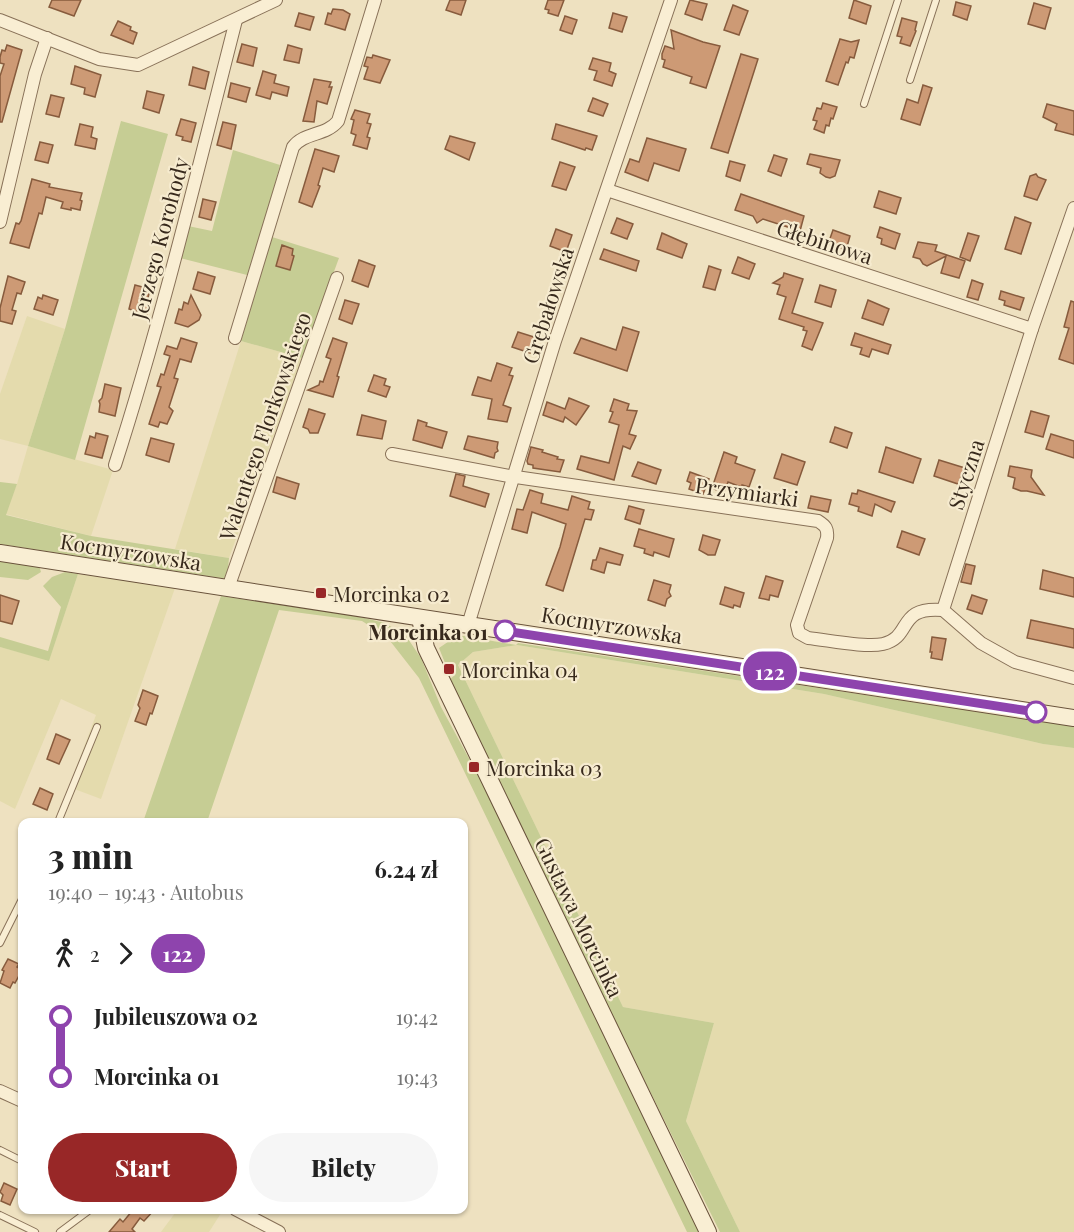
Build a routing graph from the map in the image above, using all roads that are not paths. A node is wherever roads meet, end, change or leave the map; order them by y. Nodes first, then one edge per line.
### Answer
1 (276, 0) edge
2 (375, 0) edge
3 (671, 0) edge
4 (898, 0) edge
5 (936, 0) edge
6 (0, 20) edge
7 (236, 20) junction
8 (47, 38) junction
9 (910, 80) dead end
10 (864, 104) dead end
11 (607, 190) junction
12 (1074, 208) edge
13 (0, 222) edge
14 (337, 278) dead end
15 (1032, 329) junction
16 (235, 338) dead end
17 (392, 454) dead end
18 (115, 465) dead end
19 (512, 477) junction
20 (0, 553) edge
21 (228, 588) junction
22 (943, 610) junction
23 (420, 618) junction
24 (468, 625) junction
25 (1074, 678) edge
26 (1074, 718) edge
27 (97, 728) dead end
28 (60, 818) edge
29 (18, 907) edge
30 (0, 943) edge
31 (0, 1091) edge
32 (18, 1099) edge
33 (0, 1149) edge
34 (18, 1159) edge
35 (84, 1214) edge
36 (245, 1214) edge
37 (0, 1215) edge
38 (35, 1232) edge
39 (60, 1232) edge
40 (279, 1232) edge
41 (708, 1232) edge

1 - 7 street
2 - 16 street
3 - 11 street, Grębałowska
4 - 10 lane
5 - 9 lane
6 - 8 street
7 - 8 street
7 - 18 street, Jerzego Korohody
8 - 13 street
11 - 15 street, Głębinowa
11 - 19 street, Grębałowska
12 - 15 street, Styczna
14 - 21 street, Walentego Florkowskiego
15 - 22 street, Styczna
17 - 19 street, Przymiarki
19 - 22 street, Przymiarki
19 - 24 street, Grębałowska
20 - 21 main road, Kocmyrzowska
21 - 23 main road, Kocmyrzowska
22 - 25 street
23 - 24 main road, Kocmyrzowska
23 - 41 main road, Gustawa Morcinka
24 - 26 main road, Kocmyrzowska
27 - 28 lane
29 - 30 lane
31 - 32 street
33 - 34 lane
35 - 39 lane
36 - 40 street
37 - 38 lane

